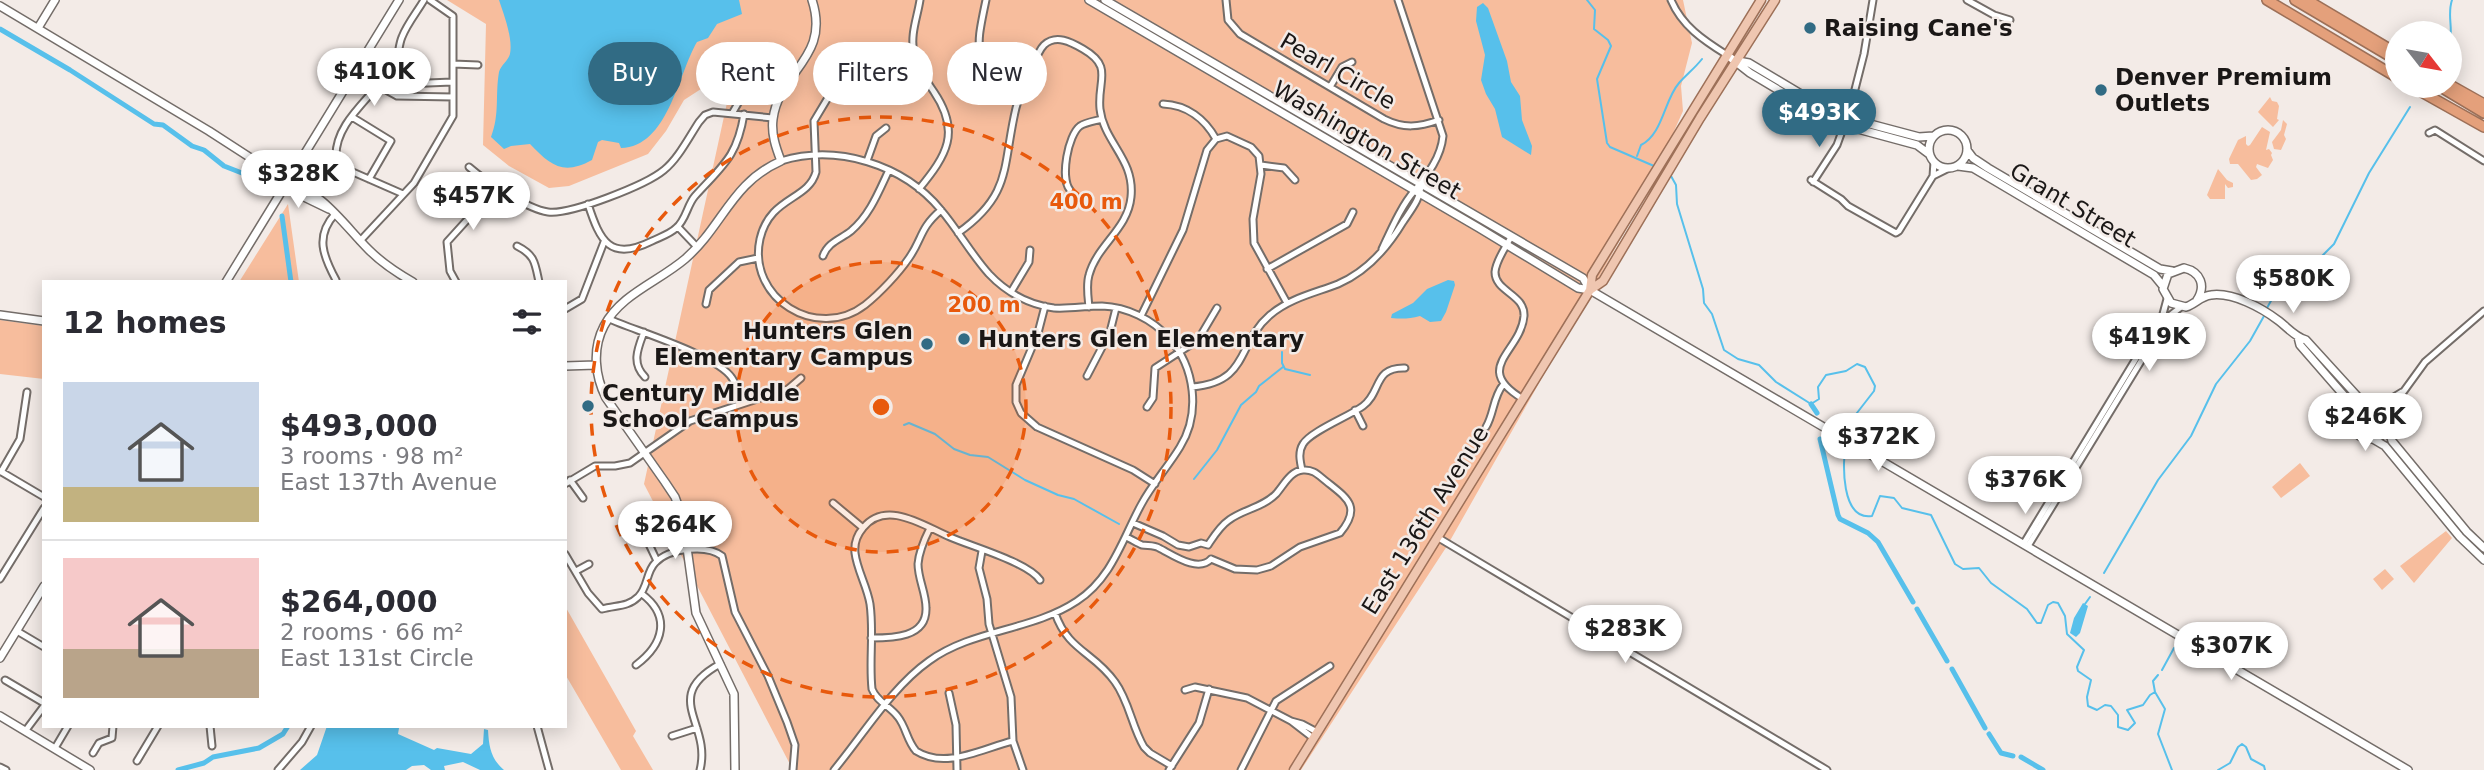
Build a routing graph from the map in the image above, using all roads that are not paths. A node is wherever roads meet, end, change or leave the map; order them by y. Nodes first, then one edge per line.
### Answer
1 (55, 0) edge
2 (399, 0) edge
3 (424, 0) edge
4 (430, 0) edge
5 (812, 0) edge
6 (920, 0) edge
7 (986, 0) edge
8 (1089, 0) edge
9 (1226, 0) edge
10 (1398, 0) edge
11 (1671, 0) edge
12 (1760, 0) edge
13 (1775, 0) edge
14 (1873, 0) edge
15 (1967, 0) edge
16 (2267, 0) edge
17 (2276, 0) edge
18 (2295, 0) edge
19 (2307, 0) edge
20 (1102, 2) edge
21 (0, 6) edge
22 (1228, 20) junction
23 (2010, 20) dead end
24 (1222, 22) dead end
25 (38, 28) junction
26 (1051, 32) dead end
27 (1052, 40) junction
28 (979, 42) edge
29 (1047, 45) edge
30 (2385, 46) edge
31 (2385, 53) edge
32 (1727, 55) junction
33 (364, 58) junction
34 (1737, 60) junction
35 (1352, 62) dead end
36 (453, 64) junction
37 (2385, 64) edge
38 (478, 65) dead end
39 (390, 69) junction
40 (2385, 70) edge
41 (386, 76) junction
42 (452, 82) junction
43 (411, 83) junction
44 (379, 86) junction
45 (1330, 86) junction
46 (2462, 92) edge
47 (453, 97) junction
48 (2434, 98) edge
49 (2440, 98) edge
50 (2459, 98) edge
51 (1163, 104) dead end
52 (2484, 104) edge
53 (737, 105) edge
54 (824, 105) edge
55 (1017, 105) edge
56 (733, 112) junction
57 (2484, 113) edge
58 (744, 114) junction
59 (352, 117) junction
60 (1847, 117) junction
61 (773, 118) junction
62 (1102, 119) junction
63 (1439, 120) junction
64 (2484, 125) edge
65 (1844, 126) junction
66 (886, 128) dead end
67 (2430, 133) dead end
68 (1933, 136) junction
69 (1216, 139) junction
70 (1967, 150) junction
71 (1929, 154) junction
72 (815, 155) junction
73 (781, 161) junction
74 (2484, 161) edge
75 (867, 162) junction
76 (1135, 162) dead end
77 (1934, 162) junction
78 (1128, 165) junction
79 (1261, 165) junction
80 (1958, 166) junction
81 (468, 167) dead end
82 (1949, 168) junction
83 (889, 170) junction
84 (1933, 176) junction
85 (369, 179) junction
86 (1294, 180) dead end
87 (286, 182) junction
88 (496, 188) junction
89 (919, 189) junction
90 (1419, 189) junction
91 (1070, 190) dead end
92 (403, 194) junction
93 (588, 204) junction
94 (941, 210) junction
95 (332, 212) junction
96 (1353, 212) dead end
97 (678, 227) junction
98 (958, 233) junction
99 (1511, 237) junction
100 (360, 241) junction
101 (604, 242) junction
102 (1254, 243) junction
103 (1245, 244) dead end
104 (1507, 245) junction
105 (517, 246) dead end
106 (697, 247) junction
107 (1030, 250) dead end
108 (823, 256) dead end
109 (758, 258) junction
110 (1267, 269) junction
111 (2173, 271) junction
112 (227, 280) edge
113 (336, 280) edge
114 (410, 280) edge
115 (455, 280) edge
116 (538, 280) edge
117 (2202, 283) junction
118 (2163, 287) junction
119 (1590, 290) junction
120 (1011, 292) junction
121 (2214, 294) junction
122 (2167, 299) junction
123 (2197, 300) junction
124 (1287, 303) junction
125 (706, 304) dead end
126 (1045, 306) junction
127 (1089, 307) junction
128 (2181, 307) junction
129 (567, 308) edge
130 (1116, 308) junction
131 (1217, 308) dead end
132 (2484, 311) edge
133 (0, 315) edge
134 (1141, 316) junction
135 (609, 319) junction
136 (42, 321) edge
137 (644, 332) junction
138 (2298, 337) junction
139 (1179, 352) junction
140 (596, 365) junction
141 (567, 366) edge
142 (1405, 368) dead end
143 (1087, 376) dead end
144 (645, 377) dead end
145 (801, 378) dead end
146 (1503, 385) junction
147 (1192, 387) junction
148 (2402, 392) junction
149 (27, 393) dead end
150 (1523, 399) junction
151 (2367, 401) junction
152 (2379, 403) junction
153 (742, 404) junction
154 (1147, 407) dead end
155 (1355, 410) junction
156 (2353, 412) junction
157 (2388, 412) junction
158 (1363, 426) dead end
159 (1486, 427) dead end
160 (2388, 428) junction
161 (2373, 439) junction
162 (645, 453) junction
163 (1302, 470) junction
164 (0, 472) edge
165 (568, 482) edge
166 (1155, 484) junction
167 (42, 496) edge
168 (583, 498) dead end
169 (833, 503) dead end
170 (42, 511) edge
171 (1133, 523) junction
172 (644, 525) dead end
173 (863, 528) junction
174 (930, 528) junction
175 (1126, 537) junction
176 (1437, 537) junction
177 (1208, 545) junction
178 (2026, 545) junction
179 (2484, 548) edge
180 (688, 551) junction
181 (982, 551) junction
182 (567, 557) edge
183 (1211, 559) junction
184 (2484, 560) edge
185 (657, 561) junction
186 (589, 564) dead end
187 (576, 571) junction
188 (0, 579) edge
189 (1040, 580) dead end
190 (42, 589) edge
191 (642, 594) junction
192 (1055, 614) junction
193 (17, 631) junction
194 (991, 633) junction
195 (871, 638) junction
196 (42, 646) edge
197 (0, 658) edge
198 (720, 664) junction
199 (636, 665) dead end
200 (1330, 666) dead end
201 (5, 680) dead end
202 (1209, 689) junction
203 (1185, 690) dead end
204 (948, 693) dead end
205 (42, 703) edge
206 (886, 705) junction
207 (779, 706) junction
208 (42, 707) edge
209 (771, 709) dead end
210 (1271, 709) junction
211 (0, 716) edge
212 (67, 728) edge
213 (113, 728) edge
214 (158, 728) edge
215 (210, 728) edge
216 (310, 728) edge
217 (538, 728) edge
218 (697, 728) junction
219 (26, 730) junction
220 (1315, 735) junction
221 (672, 736) dead end
222 (1013, 741) junction
223 (212, 746) dead end
224 (55, 748) junction
225 (93, 753) dead end
226 (136, 761) dead end
227 (0, 767) edge
228 (957, 767) edge
229 (1170, 768) edge
230 (6, 770) edge
231 (90, 770) edge
232 (278, 770) edge
233 (549, 770) edge
234 (700, 770) edge
235 (736, 770) edge
236 (793, 770) edge
237 (834, 770) edge
238 (1023, 770) edge
239 (1241, 770) edge
240 (1294, 770) edge
241 (1827, 770) edge
242 (2408, 770) edge

1 - 25 street
2 - 33 street
3 - 39 street
4 - 36 street
5 - 61 street
6 - 89 street
7 - 28 street
8 - 20 street, Washington Street
9 - 22 street
10 - 63 street
11 - 32 street
12 - 32 main road, East 136th Avenue
13 - 34 main road, East 136th Avenue
14 - 60 street
15 - 23 street
16 - 40 highway
17 - 37 highway
18 - 31 highway
19 - 30 highway
20 - 90 street, Washington Street
21 - 25 street
22 - 24 street
22 - 45 street, Pearl Circle
25 - 87 street
26 - 27 street
27 - 29 street
27 - 62 street
32 - 34 street
32 - 119 main road, East 136th Avenue
33 - 39 street
33 - 41 street
33 - 87 street
34 - 60 street
34 - 65 street
34 - 119 main road, East 136th Avenue
35 - 45 street
36 - 38 street
36 - 42 street
39 - 41 street
39 - 43 street
41 - 43 street
41 - 44 street
42 - 43 street
42 - 47 street
44 - 47 street
44 - 59 street
45 - 63 street, Pearl Circle
46 - 52 highway
47 - 92 street
48 - 64 highway
49 - 64 highway
50 - 57 highway
51 - 69 street
53 - 56 street
54 - 72 street
55 - 98 street
56 - 58 street
56 - 93 street
58 - 61 street
58 - 97 street
59 - 85 street
59 - 85 street
60 - 65 street
60 - 68 street
61 - 73 street
62 - 78 street
62 - 91 street
63 - 90 street
65 - 71 street
65 - 84 street
66 - 75 street
67 - 74 street
68 - 70 street
68 - 71 street
69 - 79 street
69 - 134 street
70 - 80 street
70 - 111 street, Grant Street
71 - 77 street
72 - 73 street
72 - 75 street
72 - 109 street
73 - 106 street
75 - 83 street
76 - 78 street
77 - 82 street
77 - 84 street
78 - 127 street
79 - 86 street
79 - 102 street
80 - 82 street
80 - 118 street, Grant Street
81 - 88 street
82 - 84 street
83 - 89 street
83 - 108 street
85 - 92 street
87 - 95 street
87 - 112 street
88 - 93 street
88 - 115 street
89 - 94 street
90 - 99 street, Washington Street
90 - 104 street, Washington Street
90 - 124 street
92 - 100 street
93 - 101 street
94 - 98 street
94 - 109 street
95 - 100 street
95 - 113 street
96 - 110 street
97 - 101 street
97 - 106 street
98 - 120 street
99 - 104 street
99 - 119 street, Washington Street
100 - 114 street
101 - 129 street
102 - 103 street
102 - 110 street
104 - 119 street, Washington Street
104 - 146 street
105 - 116 street
106 - 135 street
107 - 120 street
109 - 125 street
110 - 124 street
111 - 117 street
111 - 118 street
117 - 121 street
117 - 123 street
118 - 122 street
119 - 150 main road, East 136th Avenue
119 - 178 street, Washington Street
120 - 126 street
121 - 123 street
121 - 138 street
122 - 128 street
122 - 178 street
123 - 128 street
124 - 147 street
126 - 127 street
126 - 166 street
127 - 130 street
128 - 178 street
130 - 134 street
130 - 143 street
131 - 139 street
132 - 148 street
133 - 136 street
134 - 139 street
135 - 137 street
135 - 140 street
137 - 144 street
137 - 153 street
138 - 151 street
138 - 156 street
139 - 147 street
139 - 154 street
140 - 141 street
140 - 162 street
142 - 155 street
145 - 153 street
146 - 150 street
146 - 159 street
147 - 166 street
148 - 152 street
148 - 157 street
149 - 164 street
150 - 176 main road, East 136th Avenue
151 - 152 street
151 - 156 street
152 - 157 street
153 - 162 street
155 - 158 street
155 - 163 street
156 - 161 street
157 - 160 street
160 - 161 street
160 - 179 street
161 - 184 street
162 - 165 street
162 - 180 street
163 - 177 street
163 - 183 street
164 - 167 street
165 - 168 street
166 - 171 street
169 - 173 street
170 - 188 street
171 - 175 street
171 - 177 street
172 - 185 street
173 - 174 street
173 - 195 street
174 - 181 street
174 - 195 street
175 - 183 street
175 - 192 street
176 - 220 main road, East 136th Avenue
176 - 241 street
177 - 183 street
178 - 242 street, Washington Street
180 - 185 street
180 - 198 street
180 - 207 street
181 - 189 street
181 - 194 street
182 - 187 street
185 - 191 street
186 - 187 street
187 - 191 street
190 - 193 street
191 - 199 street
192 - 194 street
192 - 229 street
193 - 196 street
193 - 197 street
194 - 206 street
194 - 222 street
195 - 206 street
198 - 218 street
198 - 235 street
200 - 210 street
201 - 205 street
202 - 203 street
202 - 210 street
202 - 229 street
204 - 228 street
206 - 228 street
206 - 237 street
207 - 209 street
207 - 236 street
208 - 219 street
210 - 220 street
210 - 239 street
211 - 219 street
212 - 224 street
213 - 225 street
214 - 226 street
215 - 223 street
216 - 232 street
217 - 233 street
218 - 221 street
218 - 234 street
219 - 224 street
220 - 240 main road, East 136th Avenue
222 - 228 street
222 - 238 street
224 - 231 street
227 - 230 street

